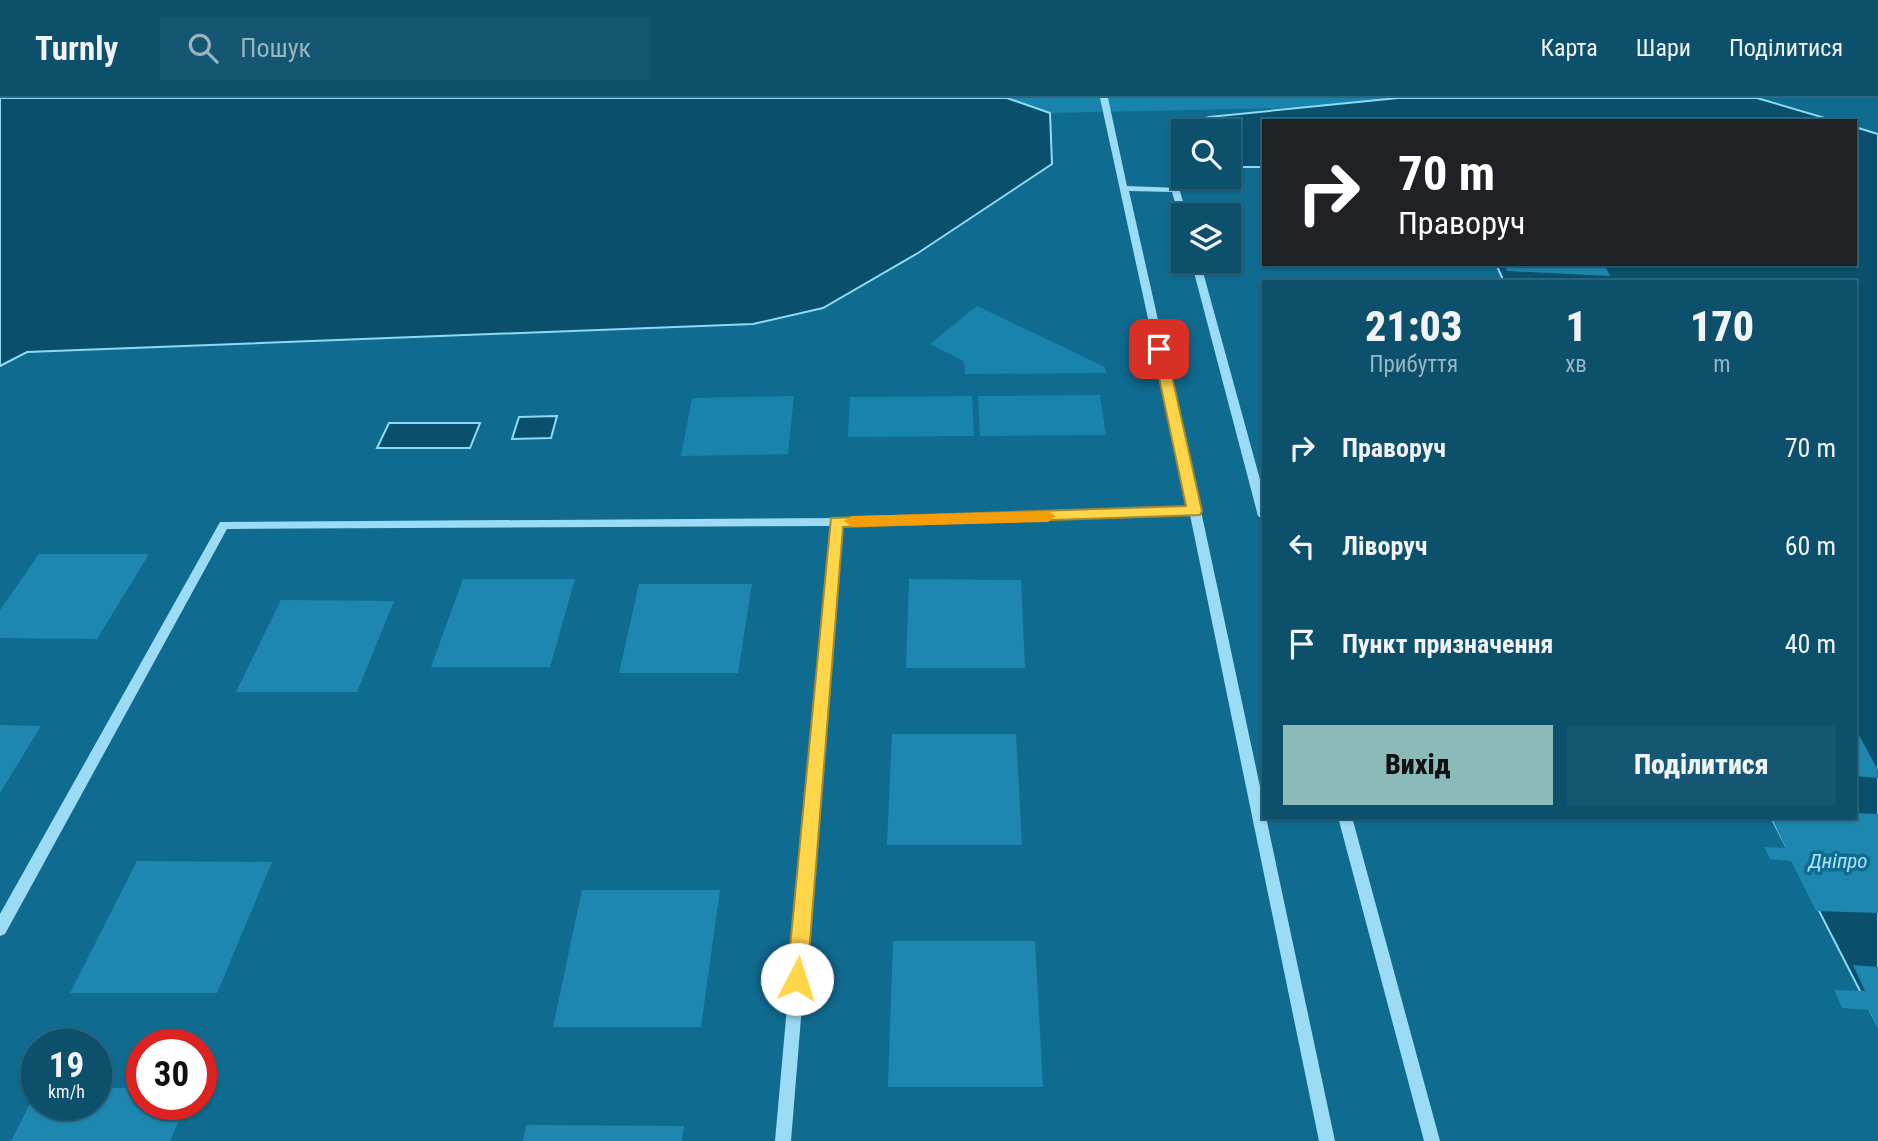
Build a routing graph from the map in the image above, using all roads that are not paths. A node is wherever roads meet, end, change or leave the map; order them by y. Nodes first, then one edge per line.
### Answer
1 (1104, 98) edge
2 (1124, 188) junction
3 (1179, 203) edge
4 (1198, 273) edge
5 (1262, 509) edge
6 (1195, 511) junction
7 (836, 522) junction
8 (1346, 819) edge
9 (0, 929) edge
10 (783, 1141) edge
11 (1326, 1141) edge
12 (1432, 1141) edge

1 - 2 street
2 - 3 street
2 - 6 street
4 - 5 street
6 - 7 street
6 - 11 street
7 - 9 street
7 - 10 street
8 - 12 street

